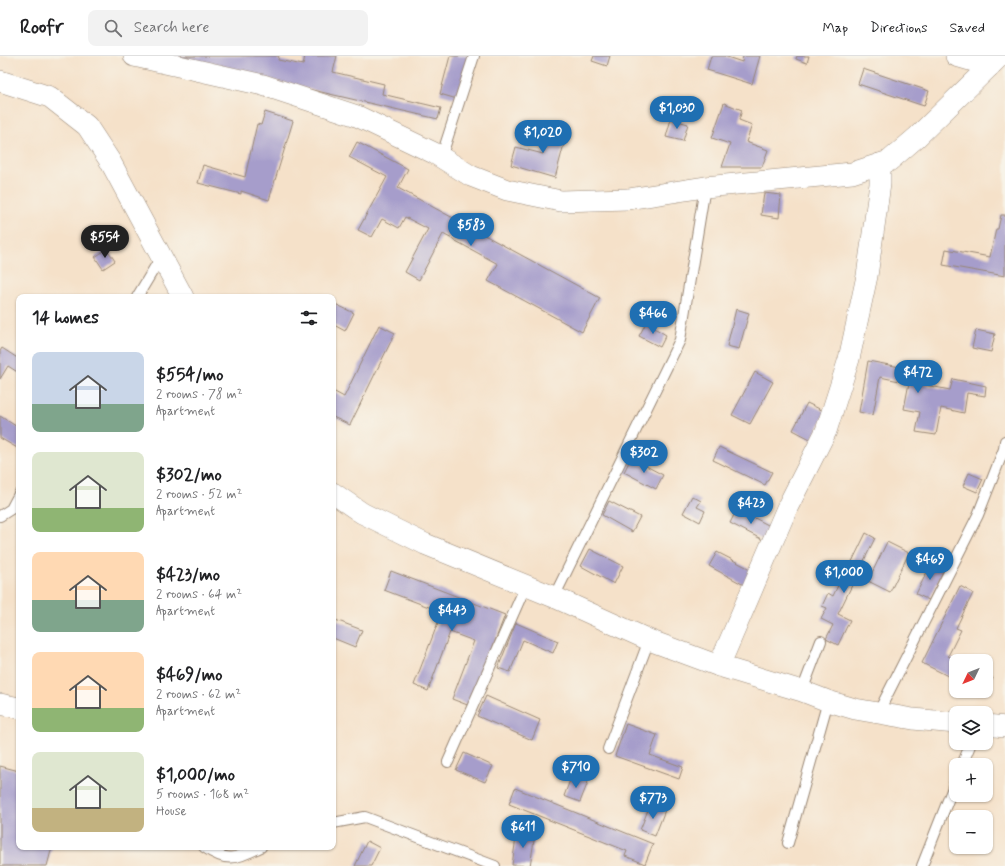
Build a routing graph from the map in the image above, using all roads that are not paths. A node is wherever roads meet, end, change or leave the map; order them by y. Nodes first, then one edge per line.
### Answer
1 (134, 56) edge
2 (474, 56) edge
3 (956, 56) edge
4 (995, 61) edge
5 (0, 81) edge
6 (441, 158) junction
7 (880, 164) junction
8 (705, 187) junction
9 (161, 257) junction
10 (138, 294) edge
11 (181, 294) edge
12 (1005, 441) edge
13 (336, 495) edge
14 (16, 500) edge
15 (0, 516) edge
16 (526, 585) junction
17 (554, 597) junction
18 (649, 640) junction
19 (821, 641) dead end
20 (719, 666) junction
21 (802, 692) junction
22 (828, 701) junction
23 (0, 704) edge
24 (16, 707) edge
25 (878, 713) junction
26 (949, 722) edge
27 (993, 726) edge
28 (1005, 727) edge
29 (608, 749) dead end
30 (448, 762) dead end
31 (949, 798) edge
32 (336, 822) edge
33 (788, 843) dead end
34 (210, 850) edge
35 (254, 850) edge
36 (495, 866) edge
37 (922, 866) edge

1 - 6 street
2 - 6 lane
3 - 4 street
4 - 7 street
5 - 9 street
6 - 8 street
7 - 8 street
7 - 20 street
8 - 17 lane
9 - 10 lane
9 - 11 street
12 - 25 lane
13 - 16 street
14 - 15 lane
16 - 17 street
16 - 30 lane
17 - 18 street
18 - 20 street
18 - 29 lane
19 - 21 lane
20 - 21 street
21 - 22 street
22 - 25 street
22 - 33 lane
23 - 24 street
25 - 26 street
27 - 28 street
31 - 37 lane
32 - 36 lane
34 - 35 lane

